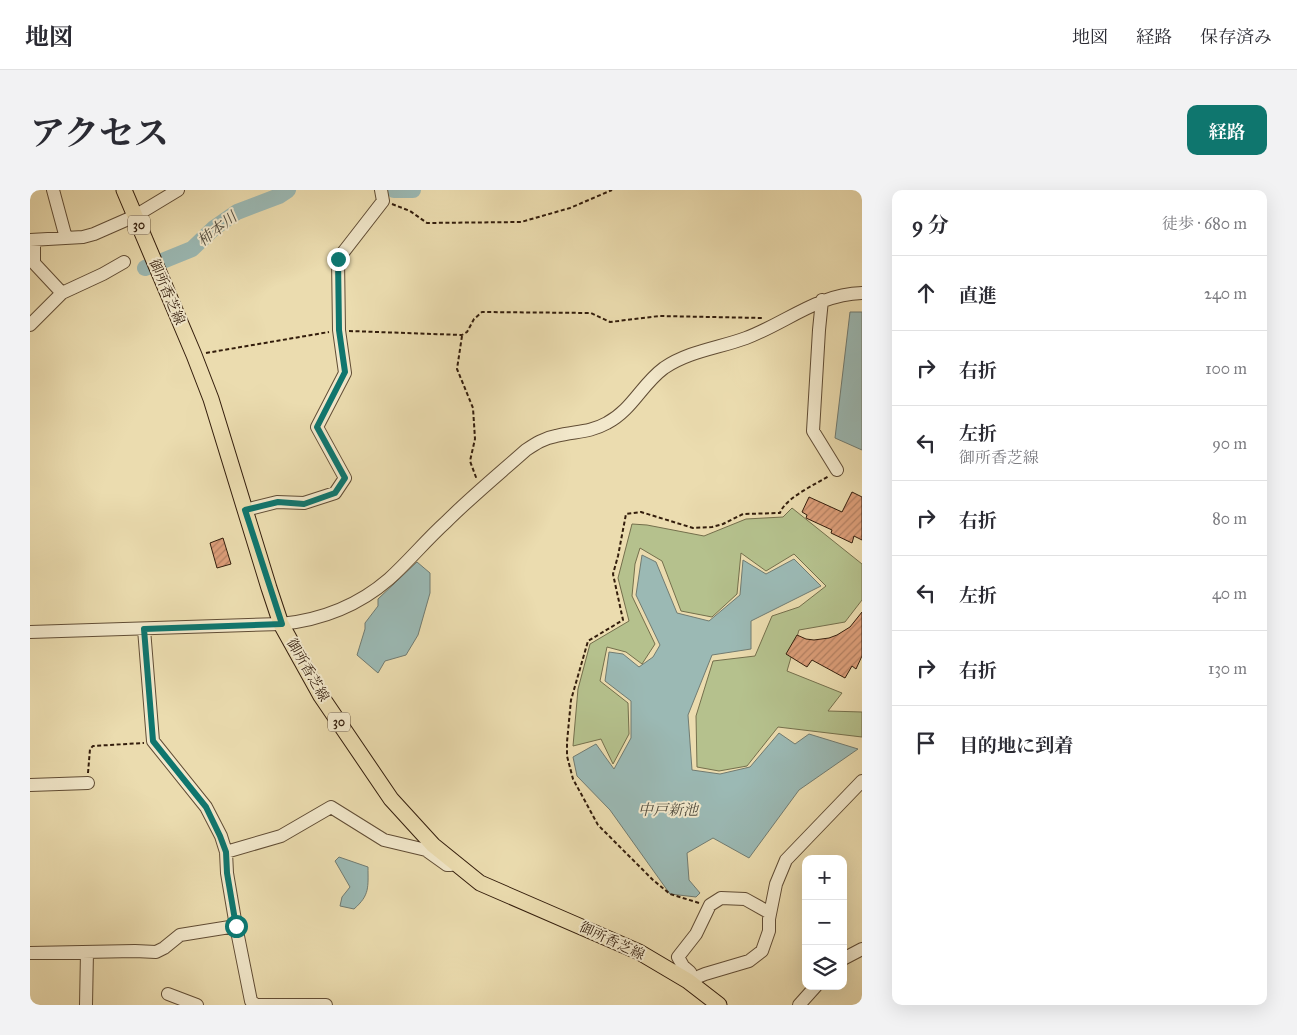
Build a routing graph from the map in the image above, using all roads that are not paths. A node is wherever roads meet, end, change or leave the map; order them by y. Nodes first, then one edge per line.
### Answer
1 (53, 190) edge
2 (124, 190) edge
3 (178, 190) edge
4 (382, 194) edge
5 (135, 216) junction
6 (66, 238) junction
7 (32, 240) edge
8 (124, 262) dead end
9 (62, 293) junction
10 (862, 293) edge
11 (822, 300) junction
12 (30, 325) edge
13 (837, 470) road end
14 (245, 510) junction
15 (282, 624) junction
16 (144, 629) junction
17 (30, 632) edge
18 (862, 781) edge
19 (88, 783) road end
20 (30, 785) edge
21 (425, 845) junction
22 (226, 852) junction
23 (770, 913) junction
24 (236, 926) junction
25 (862, 950) edge
26 (30, 952) edge
27 (86, 952) junction
28 (847, 957) edge
29 (688, 981) junction
30 (812, 990) edge
31 (168, 994) dead end
32 (705, 1000) edge
33 (251, 1003) edge
34 (86, 1005) edge
35 (197, 1005) edge
36 (326, 1005) edge
37 (719, 1005) edge
38 (799, 1005) edge

1 - 6 street
2 - 5 main road, 御所香芝線 / 30
3 - 5 street
4 - 14 street
5 - 6 street
5 - 14 main road, 御所香芝線 / 30
6 - 7 street
7 - 9 street
8 - 9 street
9 - 12 street
10 - 11 street
11 - 13 street
11 - 15 street
14 - 15 main road, 御所香芝線 / 30
15 - 16 street
15 - 21 main road, 御所香芝線 / 30
16 - 17 street
16 - 22 street
18 - 23 street
19 - 20 street
21 - 22 street
21 - 29 main road, 御所香芝線 / 30
22 - 24 street
23 - 29 street
23 - 29 street
24 - 27 street
24 - 33 street
25 - 28 street
26 - 27 street
27 - 34 street
29 - 32 main road, 御所香芝線 / 30
30 - 38 street
31 - 35 street
32 - 37 main road, 御所香芝線 / 30
33 - 36 street

